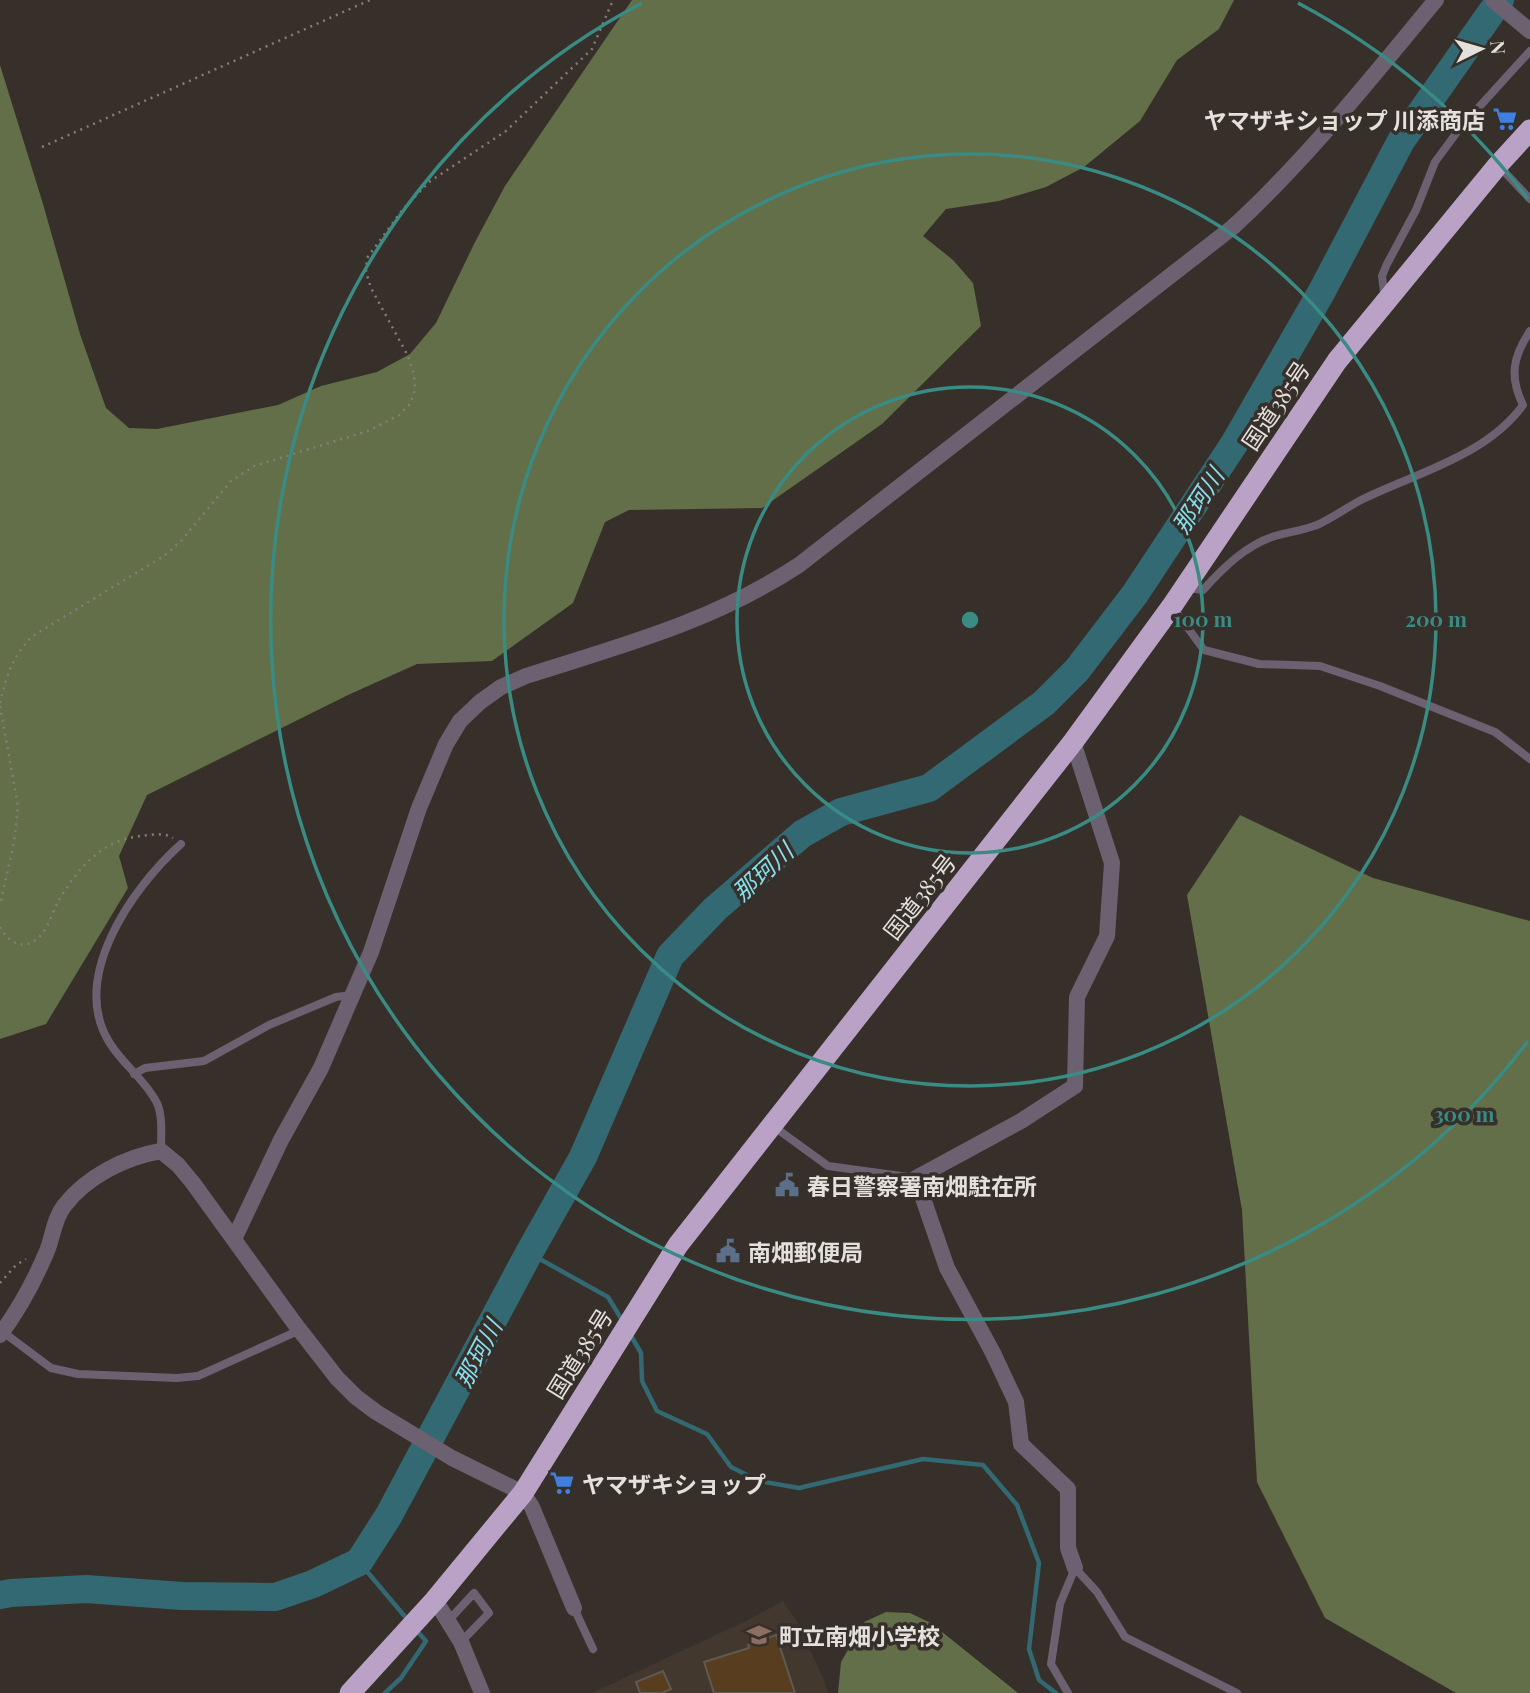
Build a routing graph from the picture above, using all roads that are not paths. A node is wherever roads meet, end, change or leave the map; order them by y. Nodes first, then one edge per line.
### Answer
1 (1436, 0) edge
2 (1493, 0) edge
3 (1530, 31) edge
4 (1530, 51) edge
5 (1530, 130) edge
6 (1499, 165) junction
7 (1530, 200) edge
8 (1394, 294) junction
9 (1530, 331) edge
10 (1184, 587) junction
11 (1172, 606) junction
12 (1073, 742) junction
13 (1530, 759) edge
14 (181, 844) road end
15 (352, 995) junction
16 (134, 1074) junction
17 (773, 1126) junction
18 (161, 1151) junction
19 (916, 1178) junction
20 (234, 1240) junction
21 (300, 1331) junction
22 (1, 1334) edge
23 (523, 1493) junction
24 (1075, 1568) junction
25 (435, 1600) junction
26 (574, 1608) joint
27 (448, 1620) junction
28 (461, 1642) junction
29 (593, 1649) dead end
30 (350, 1693) edge
31 (482, 1693) edge
32 (1068, 1693) edge
33 (1237, 1693) edge

1 - 15 street
2 - 3 street
4 - 8 lane
5 - 6 highway, 国道385号
6 - 7 lane
6 - 8 highway, 国道385号
8 - 10 highway, 国道385号
9 - 10 lane
10 - 11 highway, 国道385号
11 - 12 highway, 国道385号
11 - 13 lane
12 - 17 highway, 国道385号
12 - 19 street
14 - 16 lane
15 - 16 lane
15 - 20 street
16 - 18 lane
17 - 19 lane
17 - 23 highway, 国道385号
18 - 20 street
18 - 22 street
19 - 24 street
20 - 21 street
21 - 22 lane
21 - 23 street
23 - 25 highway, 国道385号
23 - 26 street
24 - 32 lane
24 - 33 lane
25 - 27 street
25 - 30 highway, 国道385号
26 - 29 lane
27 - 28 street
27 - 28 lane
28 - 31 street

